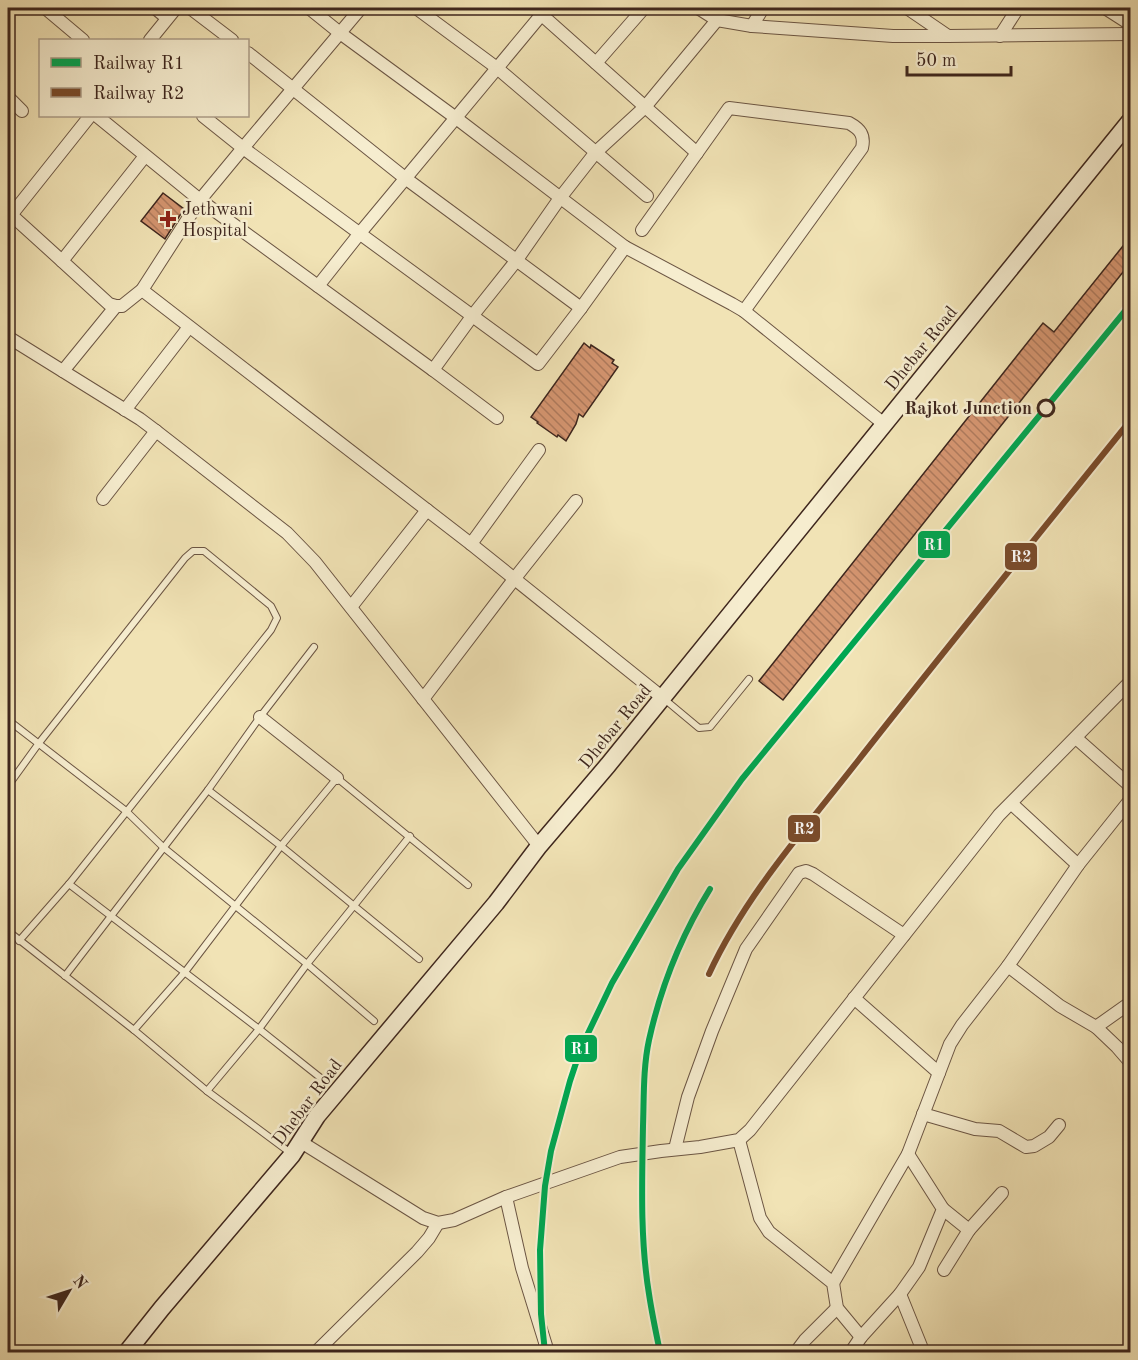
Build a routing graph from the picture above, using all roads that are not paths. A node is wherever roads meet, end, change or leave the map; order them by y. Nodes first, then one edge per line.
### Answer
1 (45, 8) edge
2 (155, 8) edge
3 (176, 8) edge
4 (190, 8) edge
5 (309, 8) edge
6 (362, 8) edge
7 (416, 8) edge
8 (644, 8) edge
9 (698, 8) edge
10 (763, 8) edge
11 (907, 8) edge
12 (1018, 8) edge
13 (1105, 8) edge
14 (541, 10) edge
15 (167, 18) junction
16 (717, 20) junction
17 (1131, 24) edge
18 (752, 26) junction
19 (340, 33) junction
20 (1131, 34) edge
21 (948, 36) junction
22 (1000, 36) junction
23 (82, 39) edge
24 (151, 39) edge
25 (231, 39) edge
26 (249, 54) edge
27 (596, 63) junction
28 (497, 68) junction
29 (292, 89) junction
30 (8, 97) edge
31 (645, 107) junction
32 (22, 111) dead end
33 (89, 117) edge
34 (98, 117) edge
35 (203, 117) edge
36 (456, 118) junction
37 (1131, 122) edge
38 (243, 148) junction
39 (596, 152) junction
40 (697, 153) junction
41 (146, 156) junction
42 (405, 178) junction
43 (647, 196) dead end
44 (560, 198) junction
45 (200, 200) junction
46 (9, 215) edge
47 (642, 230) dead end
48 (360, 233) junction
49 (625, 247) junction
50 (62, 261) junction
51 (516, 261) junction
52 (318, 286) junction
53 (142, 290) junction
54 (116, 306) junction
55 (581, 308) junction
56 (744, 312) junction
57 (473, 315) junction
58 (189, 327) junction
59 (8, 337) edge
60 (433, 370) junction
61 (63, 371) junction
62 (125, 410) junction
63 (497, 418) dead end
64 (884, 424) junction
65 (156, 431) junction
66 (539, 450) dead end
67 (103, 499) dead end
68 (576, 501) dead end
69 (427, 510) junction
70 (471, 544) junction
71 (514, 578) junction
72 (351, 607) junction
73 (314, 647) dead end
74 (749, 679) dead end
75 (1131, 682) edge
76 (663, 698) junction
77 (423, 699) junction
78 (260, 717) junction
79 (8, 720) edge
80 (1076, 738) junction
81 (39, 743) junction
82 (338, 777) junction
83 (8, 786) edge
84 (1131, 789) edge
85 (208, 790) junction
86 (1131, 800) edge
87 (1012, 804) junction
88 (126, 811) junction
89 (410, 836) junction
90 (281, 846) junction
91 (539, 846) junction
92 (163, 848) junction
93 (1078, 865) junction
94 (69, 884) junction
95 (468, 885) dead end
96 (355, 905) junction
97 (236, 906) junction
98 (111, 915) junction
99 (8, 931) edge
100 (904, 935) junction
101 (20, 941) junction
102 (419, 959) dead end
103 (307, 964) junction
104 (1008, 966) junction
105 (184, 972) junction
106 (65, 976) junction
107 (854, 998) junction
108 (1131, 1003) edge
109 (374, 1021) dead end
110 (1096, 1027) junction
111 (259, 1029) junction
112 (134, 1030) junction
113 (1131, 1062) edge
114 (939, 1073) junction
115 (322, 1079) dead end
116 (207, 1091) junction
117 (923, 1114) junction
118 (1059, 1125) dead end
119 (739, 1140) junction
120 (296, 1148) junction
121 (675, 1149) junction
122 (908, 1154) junction
123 (1002, 1193) dead end
124 (506, 1197) junction
125 (943, 1209) junction
126 (438, 1223) junction
127 (969, 1230) junction
128 (944, 1270) dead end
129 (832, 1283) junction
130 (900, 1294) junction
131 (837, 1308) junction
132 (861, 1337) junction
133 (127, 1353) edge
134 (316, 1353) edge
135 (548, 1353) edge
136 (796, 1353) edge
137 (851, 1353) edge
138 (922, 1353) edge

1 - 23 street
2 - 15 street
3 - 15 street
4 - 25 street
5 - 19 street
6 - 19 street
7 - 28 street
8 - 27 street
9 - 16 street
10 - 18 street
11 - 21 street
12 - 22 street
13 - 17 street
14 - 27 street
14 - 28 street
15 - 24 street
16 - 18 street
16 - 31 street
18 - 21 street
19 - 29 street
19 - 36 street
20 - 22 street
21 - 22 street
26 - 29 street
27 - 31 street
28 - 36 street
28 - 39 street
29 - 38 street
29 - 42 street
30 - 32 street
31 - 39 street
31 - 40 street
33 - 46 street
34 - 41 street
35 - 38 street
36 - 42 street
36 - 44 street
37 - 64 street, Dhebar Road
38 - 45 street
38 - 48 street
39 - 43 street
39 - 44 street
40 - 47 street
40 - 56 street
41 - 45 street
41 - 50 street
42 - 48 street
42 - 51 street
44 - 49 street
44 - 51 street
45 - 52 street
45 - 53 street
46 - 50 street
48 - 52 street
48 - 57 street
49 - 55 street
49 - 56 street
50 - 54 street
51 - 55 street
51 - 57 street
52 - 60 street
53 - 54 street
53 - 58 street
54 - 61 street
55 - 57 street
56 - 64 street
57 - 60 street
58 - 62 street
58 - 69 street
59 - 61 street
60 - 63 street
61 - 62 street
62 - 65 street
64 - 76 street, Dhebar Road
65 - 67 street
65 - 72 street
66 - 70 street
68 - 71 street
69 - 70 street
69 - 72 street
70 - 71 street
71 - 76 street
71 - 77 street
72 - 77 street
73 - 78 lane
74 - 76 lane
75 - 80 street
76 - 91 street, Dhebar Road
77 - 91 street
78 - 82 street
78 - 85 lane
79 - 81 lane
80 - 84 street
80 - 87 street
81 - 83 lane
81 - 88 lane
81 - 88 lane
82 - 89 lane
82 - 90 lane
85 - 90 lane
85 - 92 lane
86 - 93 street
87 - 93 street
87 - 100 street
88 - 92 lane
88 - 94 lane
89 - 95 lane
89 - 96 lane
90 - 96 lane
90 - 97 lane
91 - 120 street, Dhebar Road
92 - 97 lane
92 - 98 lane
93 - 104 street
94 - 98 lane
94 - 101 lane
96 - 102 lane
96 - 103 lane
97 - 103 lane
97 - 105 lane
98 - 105 lane
98 - 106 lane
99 - 101 lane
100 - 107 street
100 - 121 street
101 - 106 lane
103 - 109 lane
103 - 111 lane
104 - 110 street
104 - 114 street
105 - 111 lane
105 - 112 lane
106 - 112 lane
107 - 114 street
107 - 119 street
108 - 110 street
110 - 113 street
111 - 115 lane
111 - 116 lane
112 - 116 lane
114 - 117 street
116 - 120 lane
117 - 118 street
117 - 122 street
119 - 121 street
119 - 129 street
120 - 126 street
120 - 133 street, Dhebar Road
121 - 124 street
122 - 125 street
122 - 129 street
123 - 127 street
124 - 126 street
124 - 135 street
125 - 127 street
125 - 130 street
126 - 134 street
127 - 128 street
129 - 131 street
130 - 132 street
130 - 138 street
131 - 132 street
131 - 136 street
132 - 137 street

